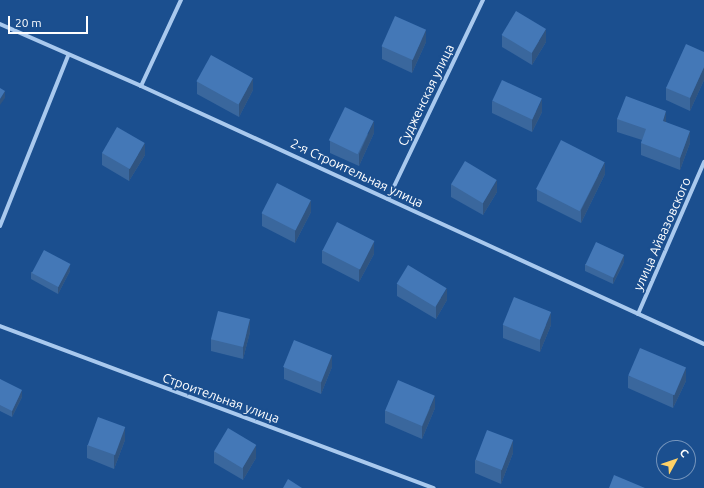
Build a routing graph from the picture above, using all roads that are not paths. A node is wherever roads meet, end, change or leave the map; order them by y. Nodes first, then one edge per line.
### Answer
1 (181, 0) edge
2 (483, 0) edge
3 (0, 24) edge
4 (68, 56) junction
5 (141, 86) junction
6 (704, 162) edge
7 (388, 199) junction
8 (0, 226) edge
9 (638, 314) junction
10 (0, 326) edge
11 (704, 344) edge
12 (434, 488) edge

1 - 5 street
2 - 7 street, Судженская улица
3 - 4 street, 2-я Строительная улица
4 - 5 street, 2-я Строительная улица
4 - 8 street
5 - 7 street, 2-я Строительная улица
6 - 9 street, улица Айвазовского
7 - 9 street, 2-я Строительная улица
9 - 11 street, 2-я Строительная улица
10 - 12 street, Строительная улица

